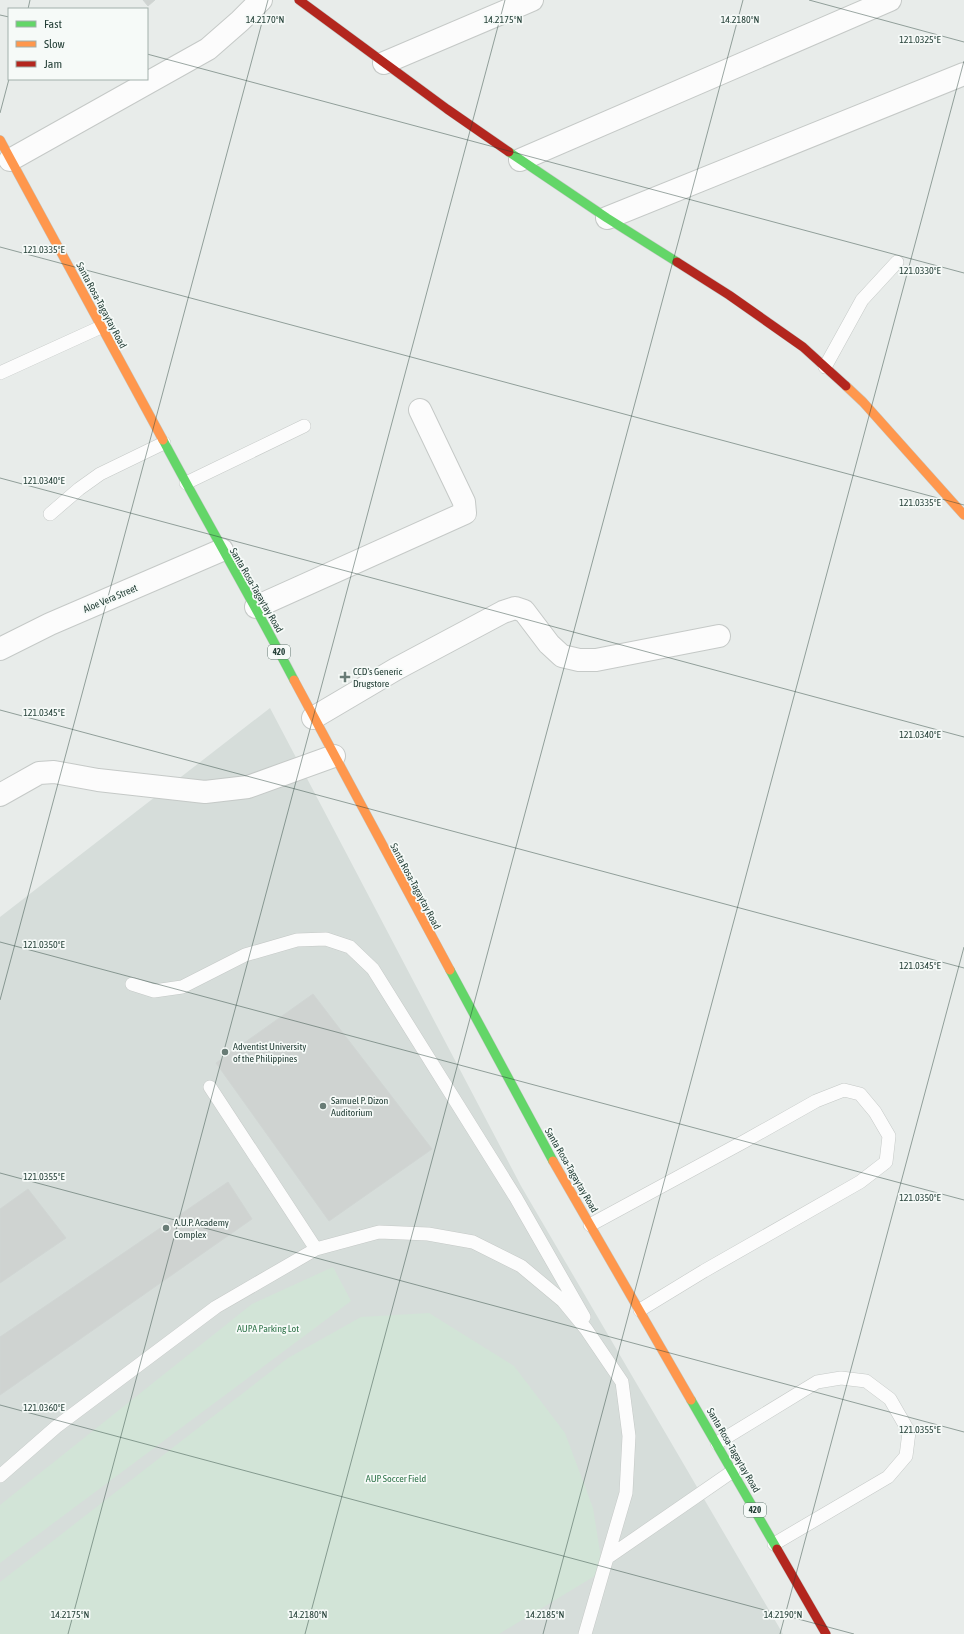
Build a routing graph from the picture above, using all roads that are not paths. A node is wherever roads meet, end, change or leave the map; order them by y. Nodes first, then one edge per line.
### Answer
1 (261, 0) edge
2 (299, 0) edge
3 (532, 0) edge
4 (890, 0) edge
5 (384, 63) junction
6 (964, 74) edge
7 (0, 140) edge
8 (10, 160) junction
9 (520, 160) junction
10 (607, 218) junction
11 (897, 262) dead end
12 (101, 327) junction
13 (825, 367) junction
14 (0, 373) edge
15 (420, 410) dead end
16 (304, 426) dead end
17 (164, 442) junction
18 (186, 483) junction
19 (50, 514) dead end
20 (964, 514) edge
21 (222, 550) junction
22 (256, 607) junction
23 (719, 636) dead end
24 (0, 649) edge
25 (313, 718) junction
26 (334, 756) junction
27 (0, 795) edge
28 (132, 984) dead end
29 (210, 1087) dead end
30 (590, 1225) junction
31 (316, 1249) junction
32 (640, 1310) junction
33 (622, 1382) junction
34 (717, 1443) junction
35 (733, 1471) junction
36 (0, 1476) edge
37 (774, 1544) junction
38 (607, 1558) junction
39 (584, 1634) edge
40 (826, 1634) edge

1 - 8 street
2 - 5 main road
3 - 5 street
4 - 9 street
5 - 9 main road
6 - 10 street
7 - 8 main road, Santa Rosa-Tagaytay Road / 420
8 - 12 main road, Santa Rosa-Tagaytay Road / 420
9 - 10 main road
10 - 13 main road
11 - 13 lane
12 - 14 lane
12 - 17 main road, Santa Rosa-Tagaytay Road / 420
13 - 20 main road
15 - 22 street
16 - 18 lane
17 - 18 main road, Santa Rosa-Tagaytay Road / 420
17 - 19 lane
18 - 21 main road, Santa Rosa-Tagaytay Road / 420
21 - 22 main road, Santa Rosa-Tagaytay Road / 420
21 - 24 street, Aloe Vera Street
22 - 25 main road, Santa Rosa-Tagaytay Road / 420
23 - 25 street
25 - 26 main road, Santa Rosa-Tagaytay Road / 420
26 - 27 street
26 - 30 main road, Santa Rosa-Tagaytay Road / 420
28 - 33 lane
29 - 31 lane
30 - 32 main road, Santa Rosa-Tagaytay Road / 420
30 - 32 lane
31 - 33 lane
31 - 36 lane
32 - 34 main road, Santa Rosa-Tagaytay Road / 420
33 - 38 lane
34 - 35 main road, Santa Rosa-Tagaytay Road / 420
34 - 37 lane
35 - 37 main road, Santa Rosa-Tagaytay Road / 420
35 - 38 lane
37 - 40 main road, Santa Rosa-Tagaytay Road / 420
38 - 39 lane

